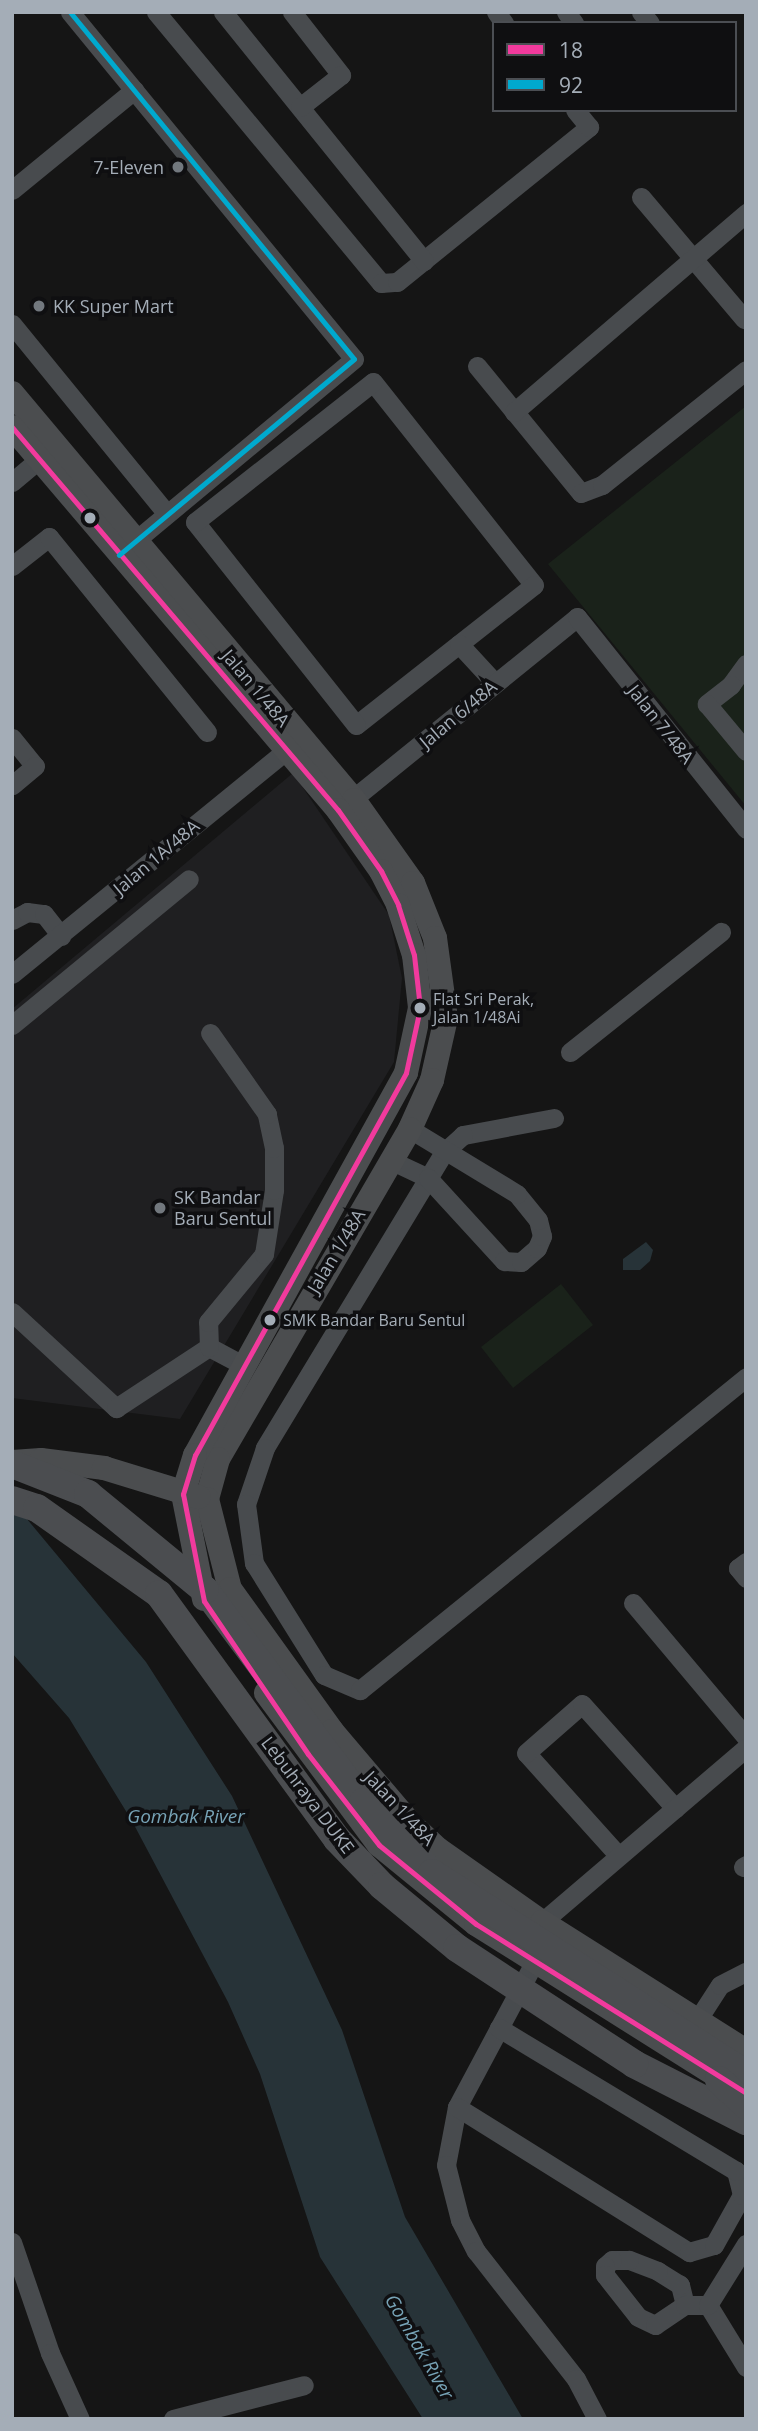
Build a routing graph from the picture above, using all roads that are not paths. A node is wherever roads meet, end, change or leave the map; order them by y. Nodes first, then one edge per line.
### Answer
1 (70, 12) edge
2 (156, 12) edge
3 (223, 12) edge
4 (292, 12) edge
5 (134, 90) junction
6 (300, 107) junction
7 (577, 112) edge
8 (12, 190) edge
9 (641, 197) dead end
10 (746, 213) edge
11 (693, 259) junction
12 (424, 261) junction
13 (744, 319) edge
14 (12, 324) edge
15 (477, 366) dead end
16 (746, 370) edge
17 (12, 393) edge
18 (513, 412) junction
19 (12, 427) edge
20 (39, 459) junction
21 (12, 482) edge
22 (167, 514) junction
23 (126, 548) junction
24 (12, 566) edge
25 (577, 617) joint
26 (459, 644) junction
27 (746, 664) edge
28 (495, 683) junction
29 (207, 732) dead end
30 (12, 738) edge
31 (292, 745) junction
32 (746, 751) edge
33 (12, 785) edge
34 (346, 805) junction
35 (746, 829) edge
36 (189, 879) dead end
37 (12, 920) edge
38 (722, 932) dead end
39 (61, 936) junction
40 (12, 974) edge
41 (12, 1026) edge
42 (210, 1032) dead end
43 (570, 1052) dead end
44 (554, 1118) dead end
45 (410, 1129) junction
46 (444, 1152) junction
47 (390, 1160) junction
48 (428, 1178) junction
49 (12, 1312) edge
50 (209, 1347) junction
51 (243, 1365) junction
52 (746, 1377) edge
53 (12, 1463) edge
54 (195, 1497) junction
55 (12, 1500) edge
56 (746, 1562) edge
57 (746, 1578) edge
58 (633, 1603) dead end
59 (746, 1737) edge
60 (746, 1748) edge
61 (675, 1808) junction
62 (618, 1855) junction
63 (542, 1922) junction
64 (536, 1959) junction
65 (746, 1972) edge
66 (698, 2019) junction
67 (499, 2028) junction
68 (746, 2051) edge
69 (732, 2077) edge
70 (746, 2093) edge
71 (746, 2105) edge
72 (457, 2107) junction
73 (746, 2120) edge
74 (12, 2242) edge
75 (746, 2244) edge
76 (685, 2305) dead end
77 (708, 2305) junction
78 (746, 2367) edge
79 (304, 2385) dead end
80 (80, 2419) edge
81 (173, 2419) edge
82 (597, 2419) edge

1 - 5 street
2 - 12 street
3 - 6 street
4 - 6 street
5 - 8 street
5 - 22 street
6 - 12 street
7 - 12 street
9 - 11 street
10 - 11 street
11 - 13 street
11 - 18 street
14 - 22 street
15 - 18 street
16 - 18 street
17 - 23 main road, Jalan 1/48A
19 - 20 main road, Jalan 1/48A
20 - 21 street
20 - 23 main road, Jalan 1/48A
22 - 23 street
23 - 31 main road, Jalan 1/48A
24 - 29 street
25 - 28 street, Jalan 6/48A
25 - 35 street, Jalan 7/48A
26 - 26 street
26 - 28 street
27 - 32 street
28 - 34 street, Jalan 6/48A
30 - 33 street
31 - 34 main road, Jalan 1/48A
31 - 39 street, Jalan 1A/48A
34 - 45 main road, Jalan 1/48A
34 - 51 main road, Jalan 1/48A
36 - 41 street
37 - 39 street
38 - 43 street
39 - 40 street, Jalan 1A/48A
42 - 50 street
44 - 46 street
45 - 46 street
45 - 47 main road, Jalan 1/48A
46 - 48 street
46 - 48 street
47 - 48 street
47 - 54 main road, Jalan 1/48A
48 - 52 street
49 - 50 street
50 - 51 street
51 - 54 main road, Jalan 1/48A
53 - 54 main road
53 - 69 highway, bridge
54 - 63 main road, Jalan 1/48A
54 - 64 main road, Jalan 1/48A
55 - 73 highway, Lebuhraya DUKE, bridge
56 - 57 street
58 - 59 street
60 - 61 street
61 - 62 street
61 - 62 street
62 - 63 street
63 - 66 main road, Jalan 1/48A
64 - 67 street
64 - 69 main road, Jalan 1/48A
65 - 66 street
66 - 68 main road, Jalan 1/48A
67 - 72 street
67 - 72 street
69 - 70 main road, Jalan 1/48A
69 - 71 highway
72 - 82 street
74 - 80 street
75 - 77 street
76 - 77 street
77 - 78 street
79 - 81 street

